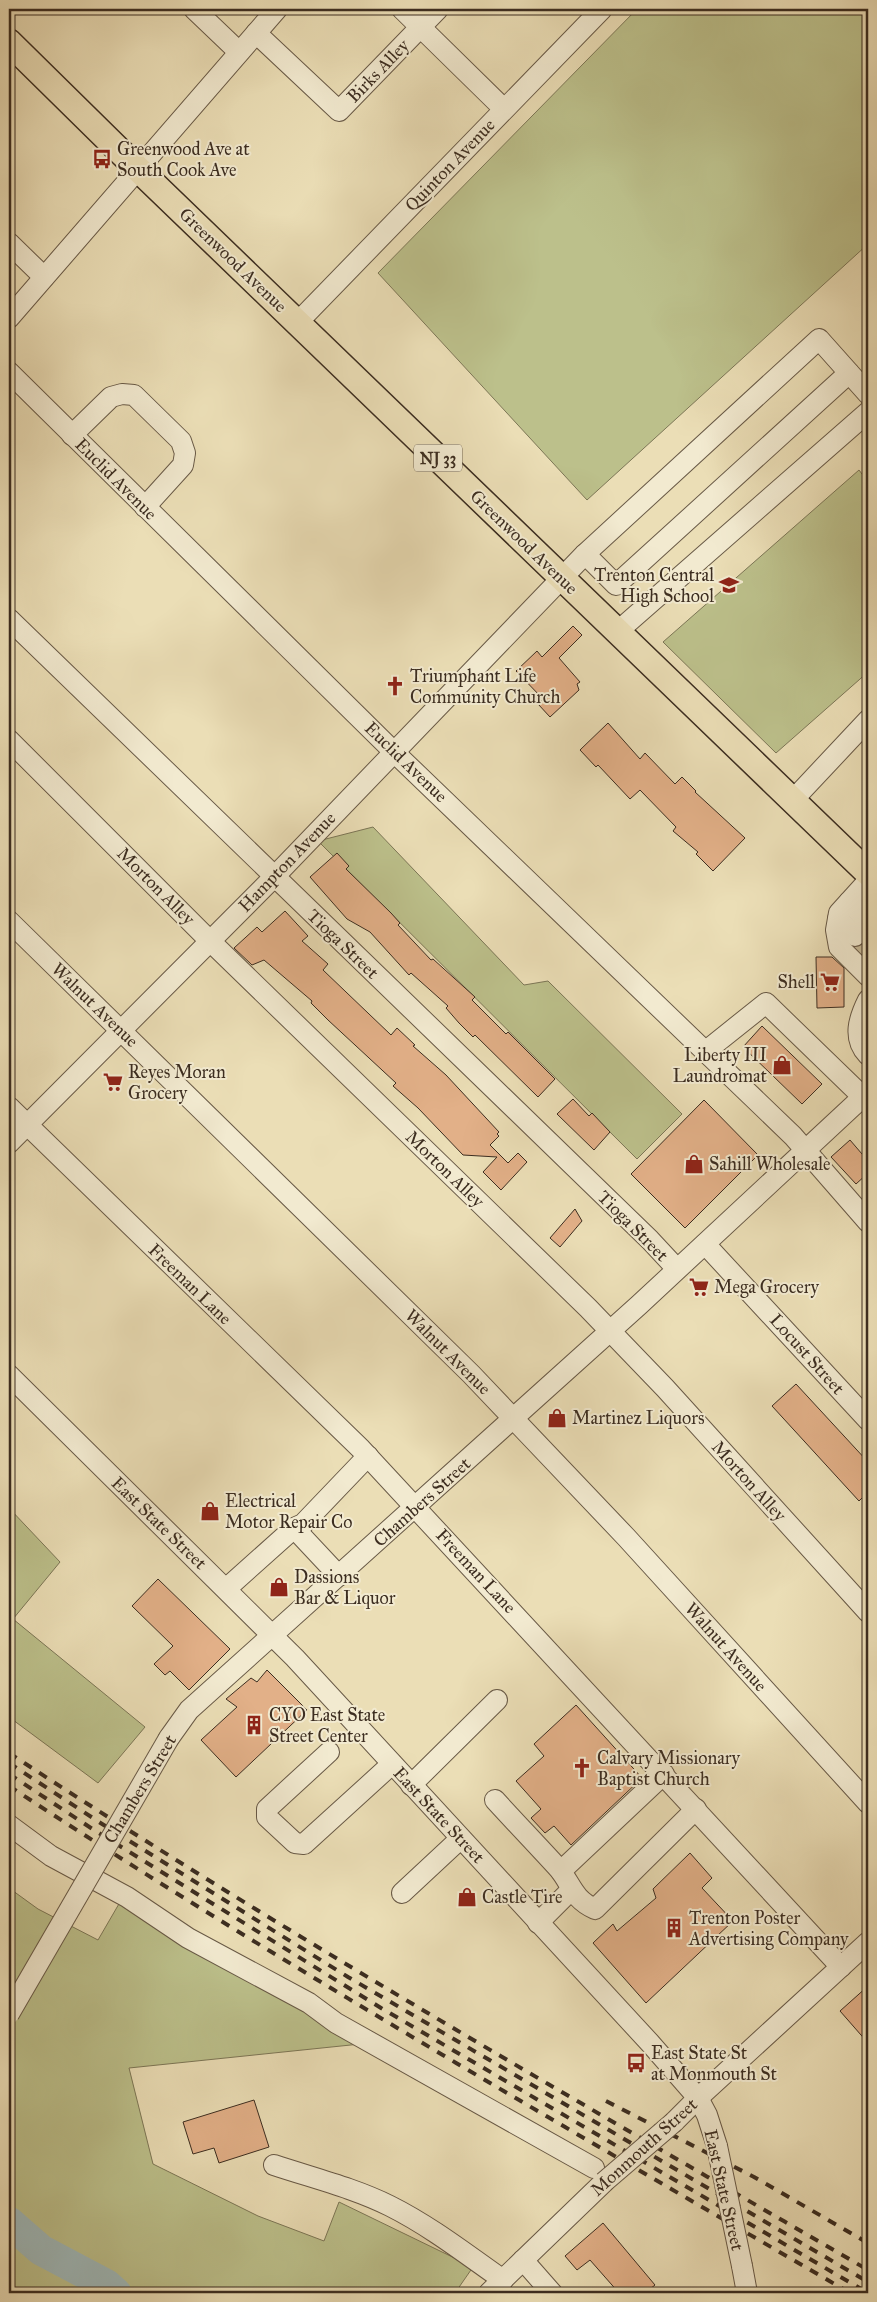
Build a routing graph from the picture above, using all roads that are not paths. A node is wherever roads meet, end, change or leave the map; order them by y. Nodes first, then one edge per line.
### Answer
1 (194, 9) edge
2 (277, 9) edge
3 (402, 9) edge
4 (438, 9) edge
5 (602, 9) edge
6 (420, 27) junction
7 (256, 33) junction
8 (9, 42) edge
9 (239, 52) junction
10 (504, 109) junction
11 (138, 169) junction
12 (9, 243) edge
13 (44, 277) junction
14 (9, 318) edge
15 (298, 322) junction
16 (9, 372) edge
17 (849, 373) junction
18 (868, 394) edge
19 (868, 412) edge
20 (72, 435) junction
21 (145, 507) junction
22 (585, 554) junction
23 (562, 578) junction
24 (9, 619) edge
25 (617, 632) junction
26 (868, 720) edge
27 (9, 740) edge
28 (395, 753) junction
29 (793, 800) junction
30 (868, 874) edge
31 (274, 877) junction
32 (868, 881) edge
33 (849, 902) junction
34 (838, 919) junction
35 (9, 920) edge
36 (862, 929) edge
37 (210, 941) junction
38 (868, 976) edge
39 (868, 1000) edge
40 (121, 1030) junction
41 (706, 1051) junction
42 (868, 1055) edge
43 (865, 1095) edge
44 (9, 1107) edge
45 (28, 1125) junction
46 (9, 1143) edge
47 (805, 1150) junction
48 (868, 1222) edge
49 (705, 1244) junction
50 (676, 1269) junction
51 (610, 1331) junction
52 (9, 1375) edge
53 (514, 1419) junction
54 (868, 1420) edge
55 (368, 1456) junction
56 (416, 1507) junction
57 (294, 1528) junction
58 (338, 1576) junction
59 (227, 1588) junction
60 (868, 1612) edge
61 (273, 1635) junction
62 (497, 1700) dead end
63 (329, 1752) dead end
64 (392, 1764) junction
65 (664, 1774) junction
66 (411, 1785) junction
67 (495, 1800) dead end
68 (868, 1803) edge
69 (696, 1809) junction
70 (9, 1826) edge
71 (460, 1838) junction
72 (561, 1871) junction
73 (571, 1890) junction
74 (402, 1893) dead end
75 (538, 1923) junction
76 (868, 1942) edge
77 (841, 1967) junction
78 (9, 2014) edge
79 (698, 2098) junction
80 (274, 2165) dead end
81 (599, 2175) junction
82 (523, 2260) junction
83 (496, 2286) edge
84 (552, 2293) edge
85 (747, 2293) edge

1 - 9 street
2 - 7 street
3 - 6 street
4 - 6 street, Birks Alley
5 - 10 street, Quinton Avenue
6 - 7 street, Birks Alley
6 - 10 street
7 - 9 street
8 - 11 main road, Greenwood Avenue / NJ 33
9 - 11 street
10 - 15 street, Quinton Avenue
11 - 13 street
11 - 15 main road, Greenwood Avenue / NJ 33
12 - 13 street
13 - 14 street
15 - 23 main road, Greenwood Avenue / NJ 33
16 - 20 street, Euclid Avenue
17 - 18 street
17 - 22 street
17 - 22 street, Hampton Avenue
19 - 25 street
20 - 21 street, Euclid Avenue
20 - 21 street
21 - 28 street, Euclid Avenue
22 - 23 street, Hampton Avenue
23 - 25 main road, Greenwood Avenue / NJ 33
23 - 28 street, Hampton Avenue
24 - 31 street, Tioga Street
25 - 29 main road, Greenwood Avenue / NJ 33
26 - 29 street
27 - 37 street, Morton Alley
28 - 31 street, Hampton Avenue
28 - 41 street, Euclid Avenue
29 - 30 main road, Greenwood Avenue / NJ 33
31 - 37 street, Hampton Avenue
31 - 50 street, Tioga Street
32 - 33 street
33 - 34 street
33 - 36 street
34 - 36 street
34 - 38 street
35 - 40 street, Walnut Avenue
37 - 40 street, Hampton Avenue
37 - 51 street, Morton Alley
39 - 42 street
40 - 45 street, Hampton Avenue
40 - 53 street, Walnut Avenue
41 - 43 street
41 - 47 street, Euclid Avenue
43 - 47 street, Chambers Street
44 - 45 street, Freeman Lane
45 - 46 street, Hampton Avenue
45 - 55 street, Freeman Lane
47 - 48 street, Euclid Avenue
47 - 49 street, Chambers Street
49 - 50 street, Chambers Street
49 - 54 street, Locust Street
50 - 51 street, Chambers Street
51 - 53 street, Chambers Street
51 - 60 street, Morton Alley
52 - 59 street, East State Street
53 - 56 street, Chambers Street
53 - 68 street, Walnut Avenue
55 - 56 street, Freeman Lane
55 - 57 street
56 - 58 street, Chambers Street
56 - 65 street, Freeman Lane
57 - 58 street
57 - 59 street
58 - 61 street, Chambers Street
59 - 61 street, East State Street
61 - 64 street, East State Street
61 - 78 street, Chambers Street, bridge
62 - 66 street
63 - 64 street
64 - 66 street, East State Street
65 - 69 street, Freeman Lane
65 - 72 street
66 - 71 street, East State Street
67 - 72 street
69 - 73 street
69 - 77 street, Freeman Lane
70 - 81 street
71 - 74 street
71 - 75 street, East State Street
72 - 73 street
73 - 75 street
75 - 79 street, East State Street
76 - 77 street, Monmouth Street
77 - 79 street, Monmouth Street
79 - 81 street, Monmouth Street, bridge
79 - 85 street, East State Street, bridge
80 - 83 street
81 - 82 street, Monmouth Street
82 - 83 street, Monmouth Street
82 - 84 street

